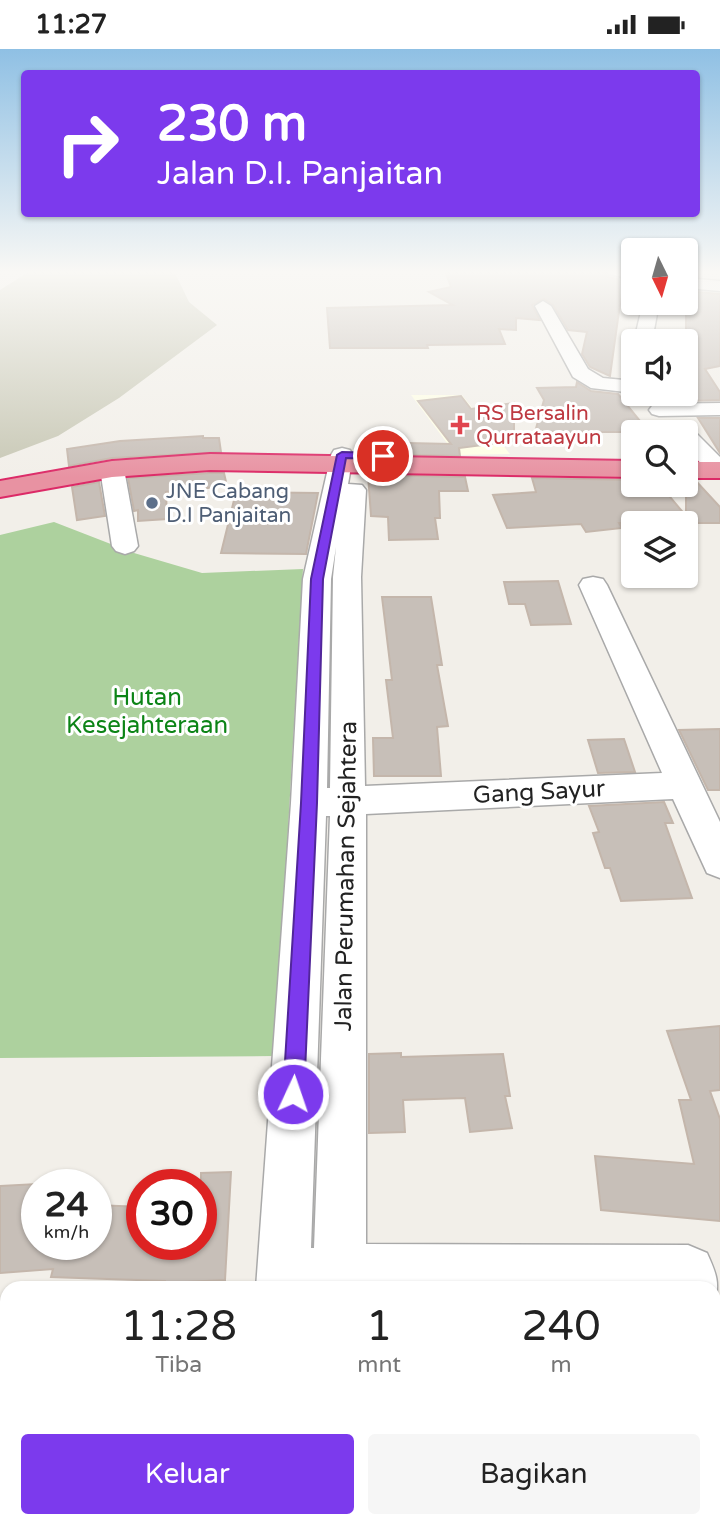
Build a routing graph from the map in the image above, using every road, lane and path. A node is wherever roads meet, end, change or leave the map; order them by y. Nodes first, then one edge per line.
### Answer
1 (562, 340) edge
2 (621, 386) edge
3 (655, 406) edge
4 (720, 409) edge
5 (659, 410) junction
6 (669, 420) edge
7 (698, 449) edge
8 (621, 458) edge
9 (349, 460) junction
10 (711, 463) edge
11 (113, 469) junction
12 (621, 469) edge
13 (0, 476) edge
14 (0, 489) edge
15 (125, 546) dead end
16 (593, 585) dead end
17 (684, 785) junction
18 (348, 801) junction
19 (309, 803) junction
20 (720, 862) edge
21 (701, 1277) edge
22 (339, 1280) edge
23 (283, 1281) edge

1 - 2 street
3 - 5 street
4 - 5 street
5 - 6 street
7 - 10 street
8 - 9 highway
9 - 11 highway
9 - 12 highway
9 - 13 highway
9 - 18 street, Jalan Perumahan Sejahtera
9 - 19 street, Jalan Perumahan Sejahtera
11 - 14 highway
11 - 15 street
16 - 17 street
17 - 18 street, Gang Sayur
17 - 20 street
18 - 19 street, Gang Sayur
18 - 22 street, Jalan Perumahan Sejahtera
19 - 23 street, Jalan Perumahan Sejahtera
21 - 22 street

